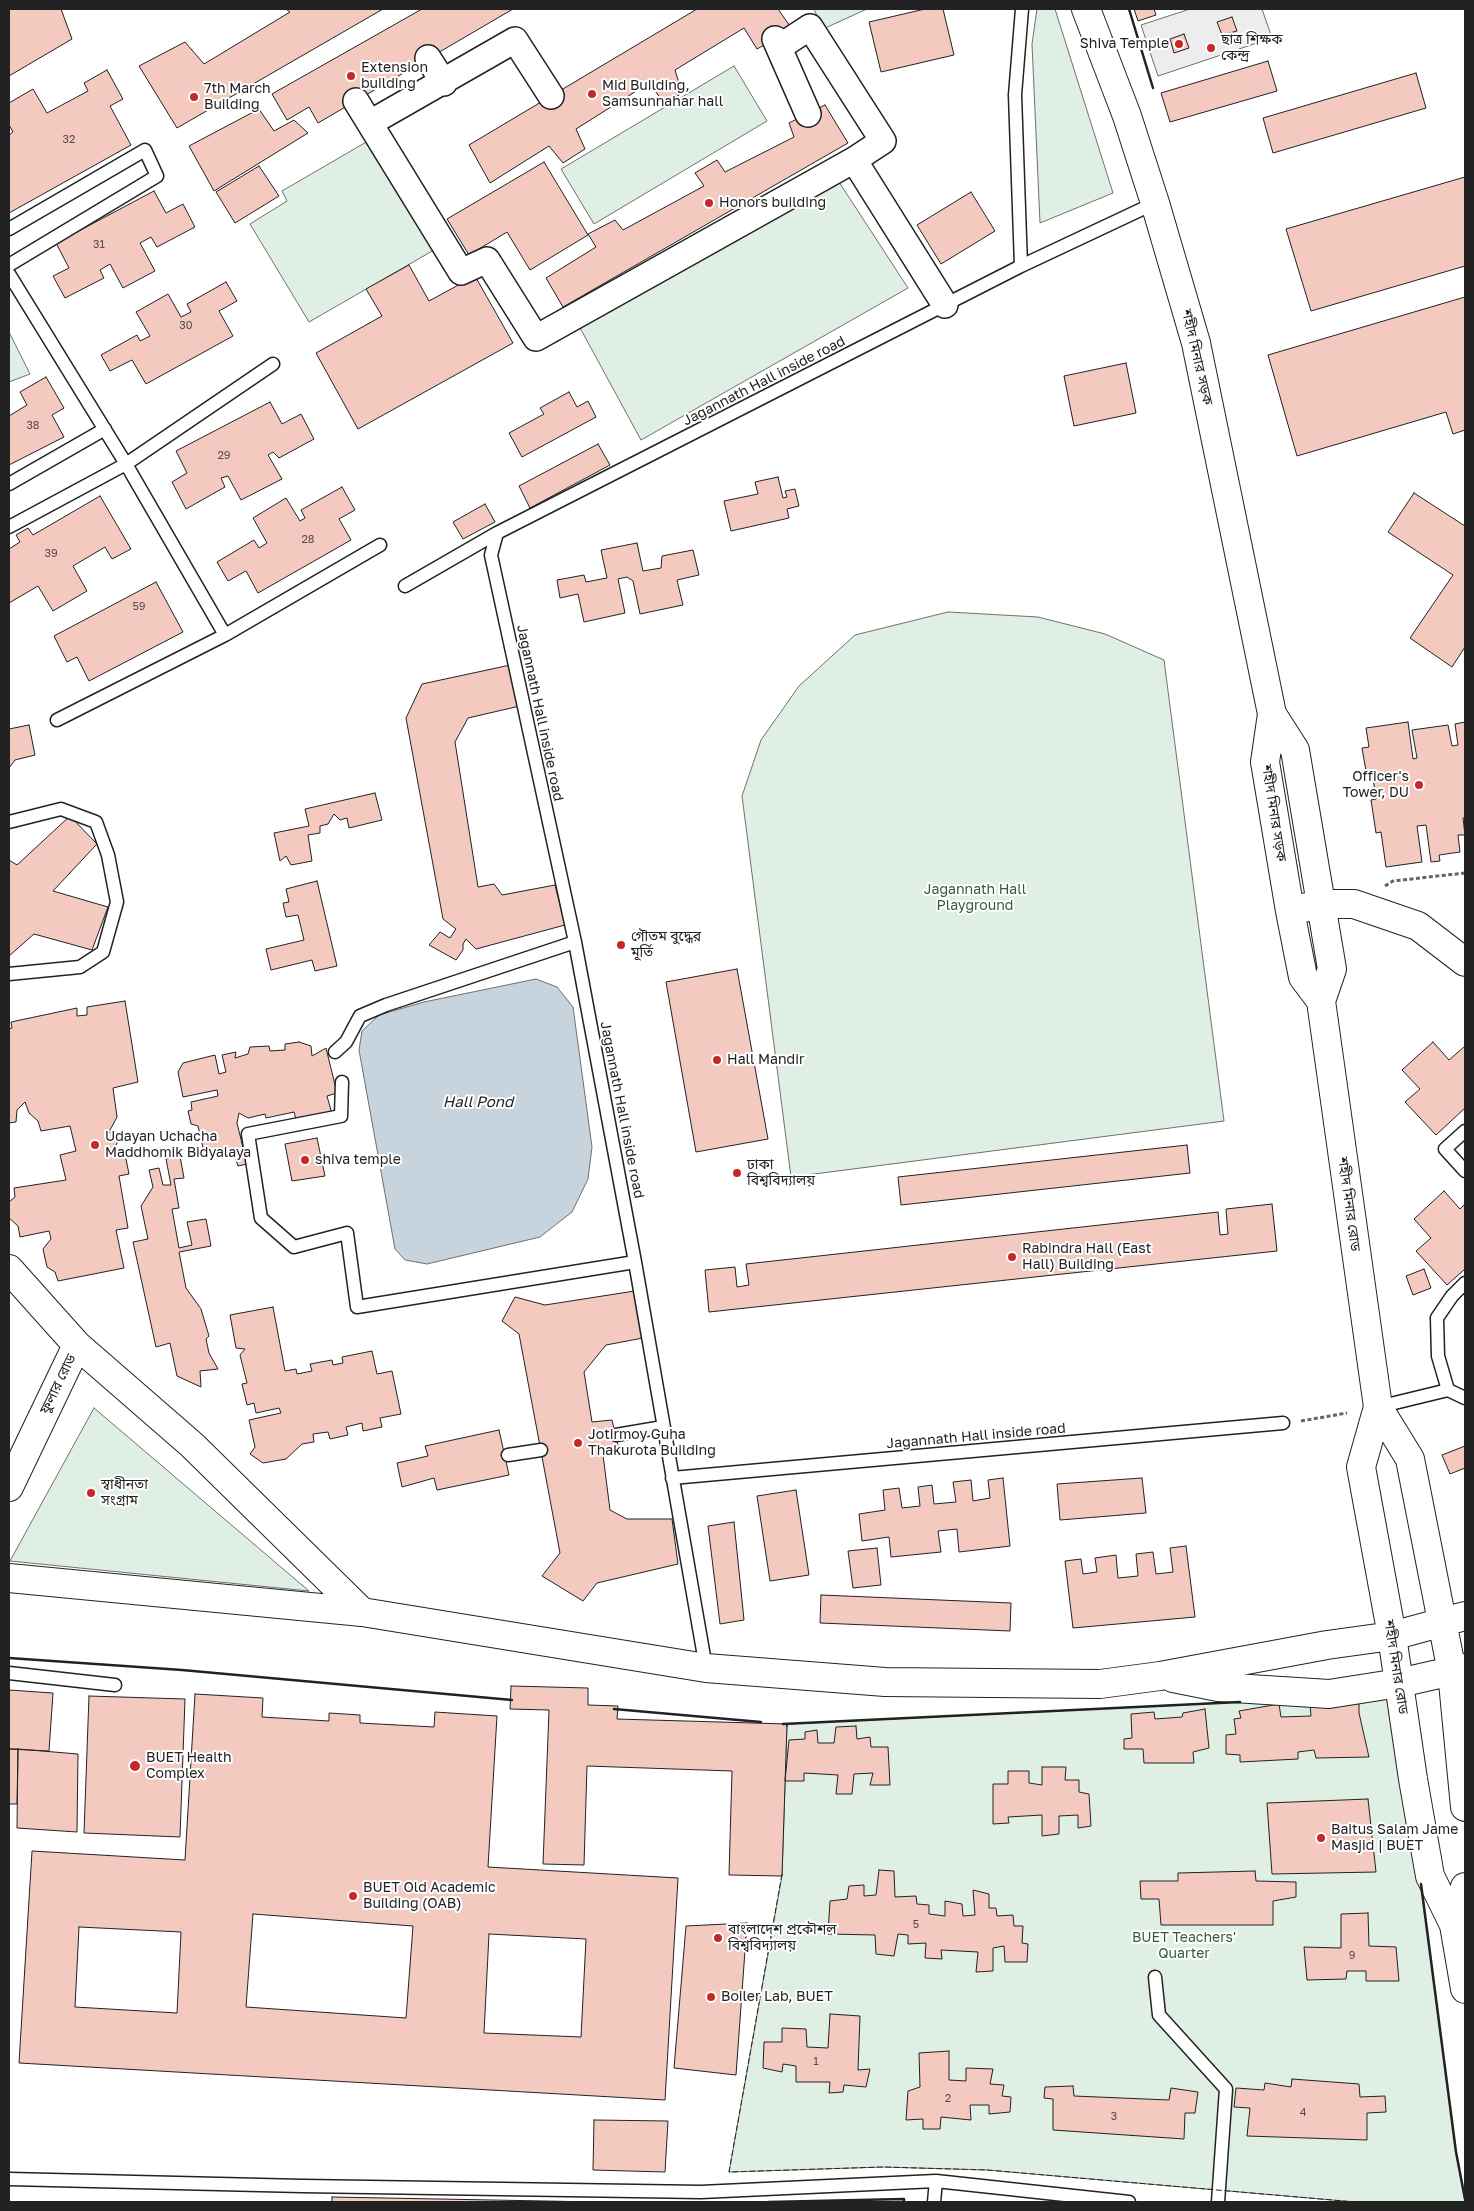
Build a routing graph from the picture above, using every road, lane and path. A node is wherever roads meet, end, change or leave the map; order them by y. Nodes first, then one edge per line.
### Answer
1 (1022, 9) edge
2 (1086, 9) edge
3 (428, 58) dead end
4 (444, 83) junction
5 (551, 96) dead end
6 (356, 101) dead end
7 (808, 114) dead end
8 (370, 123) junction
9 (840, 161) junction
10 (1155, 203) junction
11 (9, 229) edge
12 (9, 265) edge
13 (1021, 266) junction
14 (9, 274) edge
15 (945, 305) junction
16 (273, 364) dead end
17 (105, 429) junction
18 (126, 464) junction
19 (9, 484) edge
20 (9, 527) edge
21 (497, 533) junction
22 (380, 545) dead end
23 (405, 586) dead end
24 (225, 635) junction
25 (1272, 714) junction
26 (57, 720) dead end
27 (9, 822) edge
28 (1465, 873) edge
29 (1322, 904) junction
30 (1354, 904) junction
31 (1290, 911) junction
32 (575, 942) junction
33 (1465, 962) edge
34 (9, 974) edge
35 (1321, 1001) junction
36 (336, 1052) dead end
37 (342, 1082) dead end
38 (1465, 1131) edge
39 (1465, 1171) edge
40 (635, 1262) junction
41 (9, 1269) edge
42 (1465, 1283) edge
43 (77, 1345) junction
44 (1448, 1390) junction
45 (1465, 1398) edge
46 (1378, 1407) junction
47 (1283, 1424) joint
48 (663, 1426) junction
49 (616, 1436) dead end
50 (541, 1450) dead end
51 (508, 1455) dead end
52 (672, 1478) junction
53 (9, 1487) edge
54 (9, 1578) edge
55 (362, 1612) junction
56 (1454, 1620) edge
57 (1392, 1636) junction
58 (706, 1668) junction
59 (1459, 1670) edge
60 (9, 1673) edge
61 (1160, 1676) junction
62 (1399, 1683) junction
63 (115, 1685) dead end
64 (1465, 1807) edge
65 (1465, 1887) edge
66 (1454, 1925) junction
67 (1155, 1977) dead end
68 (1465, 1989) edge
69 (9, 2179) edge
70 (936, 2180) junction
71 (701, 2197) edge
72 (934, 2202) edge
73 (1129, 2202) edge
74 (1218, 2202) edge

1 - 13 lane
2 - 10 main road, শহীদ মিনার সড়ক
3 - 4 street
4 - 5 street
4 - 8 street
6 - 8 street
7 - 9 street
8 - 9 street
9 - 15 street
10 - 13 lane, Jagannath Hall inside road
10 - 25 main road, শহীদ মিনার সড়ক
11 - 12 lane
13 - 15 lane, Jagannath Hall inside road
14 - 17 lane
15 - 21 lane, Jagannath Hall inside road
16 - 18 lane
17 - 18 lane
17 - 19 lane
18 - 20 lane
18 - 24 lane
21 - 23 lane
21 - 32 lane, Jagannath Hall inside road
22 - 24 lane
24 - 26 lane
25 - 29 main road, শহীদ মিনার সড়ক
25 - 31 main road, শহীদ মিনার সড়ক
27 - 34 lane
28 - 30 path
29 - 30 main road
29 - 31 main road
29 - 35 main road, শহীদ মিনার রোড
30 - 33 main road
31 - 35 main road, শহীদ মিনার রোড
32 - 36 lane
32 - 40 lane, Jagannath Hall inside road
35 - 46 main road, শহীদ মিনার রোড
37 - 40 lane
38 - 39 lane
40 - 48 lane, Jagannath Hall inside road
41 - 43 main road, ফুলার রোড
42 - 44 lane
43 - 53 main road, ফুলার রোড
43 - 55 main road
44 - 45 lane
44 - 46 lane
46 - 47 path
46 - 56 main road, শহীদ মিনার রোড
46 - 57 main road, শহীদ মিনার রোড
47 - 52 lane, Jagannath Hall inside road
48 - 49 lane
48 - 52 lane, Jagannath Hall inside road
50 - 51 lane
52 - 58 lane, Jagannath Hall inside road
54 - 55 main road
55 - 58 main road
56 - 57 main road
56 - 59 main road, শহীদ মিনার রোড
57 - 61 main road
57 - 62 main road, শহীদ মিনার রোড
58 - 61 main road
59 - 62 main road
59 - 64 main road, শহীদ মিনার রোড
60 - 63 lane
61 - 62 main road
62 - 66 main road, শহীদ মিনার রোড
65 - 66 main road, শহীদ মিনার রোড
66 - 68 main road, শহীদ মিনার রোড
67 - 74 lane
69 - 71 lane
70 - 71 lane
70 - 72 lane
70 - 73 lane

